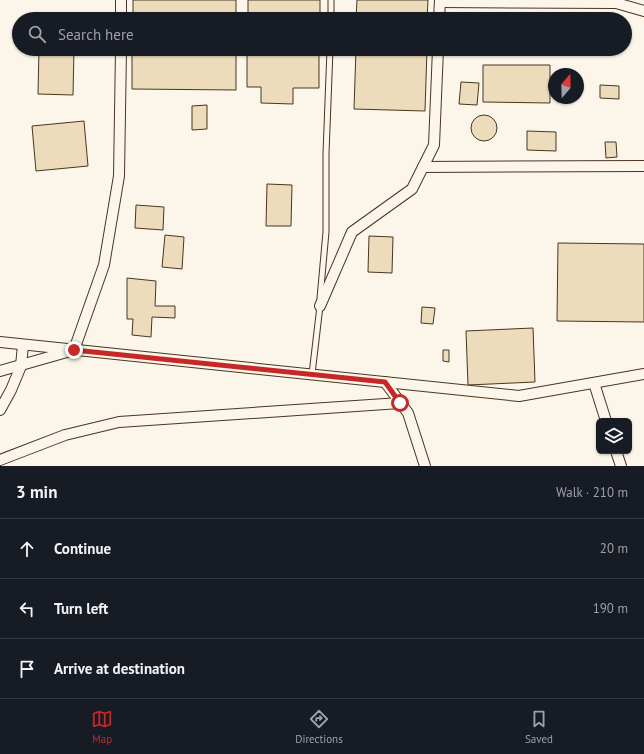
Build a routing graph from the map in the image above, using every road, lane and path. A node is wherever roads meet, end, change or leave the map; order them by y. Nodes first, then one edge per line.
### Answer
1 (121, 0) edge
2 (331, 0) edge
3 (440, 1) edge
4 (121, 12) edge
5 (331, 12) edge
6 (439, 12) edge
7 (644, 12) edge
8 (121, 56) edge
9 (330, 56) edge
10 (438, 56) edge
11 (644, 166) edge
12 (423, 167) junction
13 (320, 306) junction
14 (0, 342) edge
15 (23, 345) junction
16 (74, 350) junction
17 (21, 366) junction
18 (0, 371) edge
19 (312, 374) junction
20 (644, 374) edge
21 (385, 382) junction
22 (594, 383) junction
23 (400, 403) junction
24 (0, 410) edge
25 (605, 418) edge
26 (617, 454) edge
27 (0, 460) edge
28 (425, 466) edge
29 (621, 466) edge

1 - 4 street
2 - 5 lane
3 - 6 street
3 - 7 street
8 - 16 street
9 - 13 lane
10 - 12 street
11 - 12 street
12 - 13 street
13 - 19 lane
14 - 15 street
15 - 16 street
15 - 17 street
16 - 17 street
16 - 19 street
17 - 18 street
17 - 24 street
19 - 21 street
20 - 22 street
21 - 22 street
21 - 23 street
22 - 25 street
23 - 27 street
23 - 28 street
26 - 29 street

